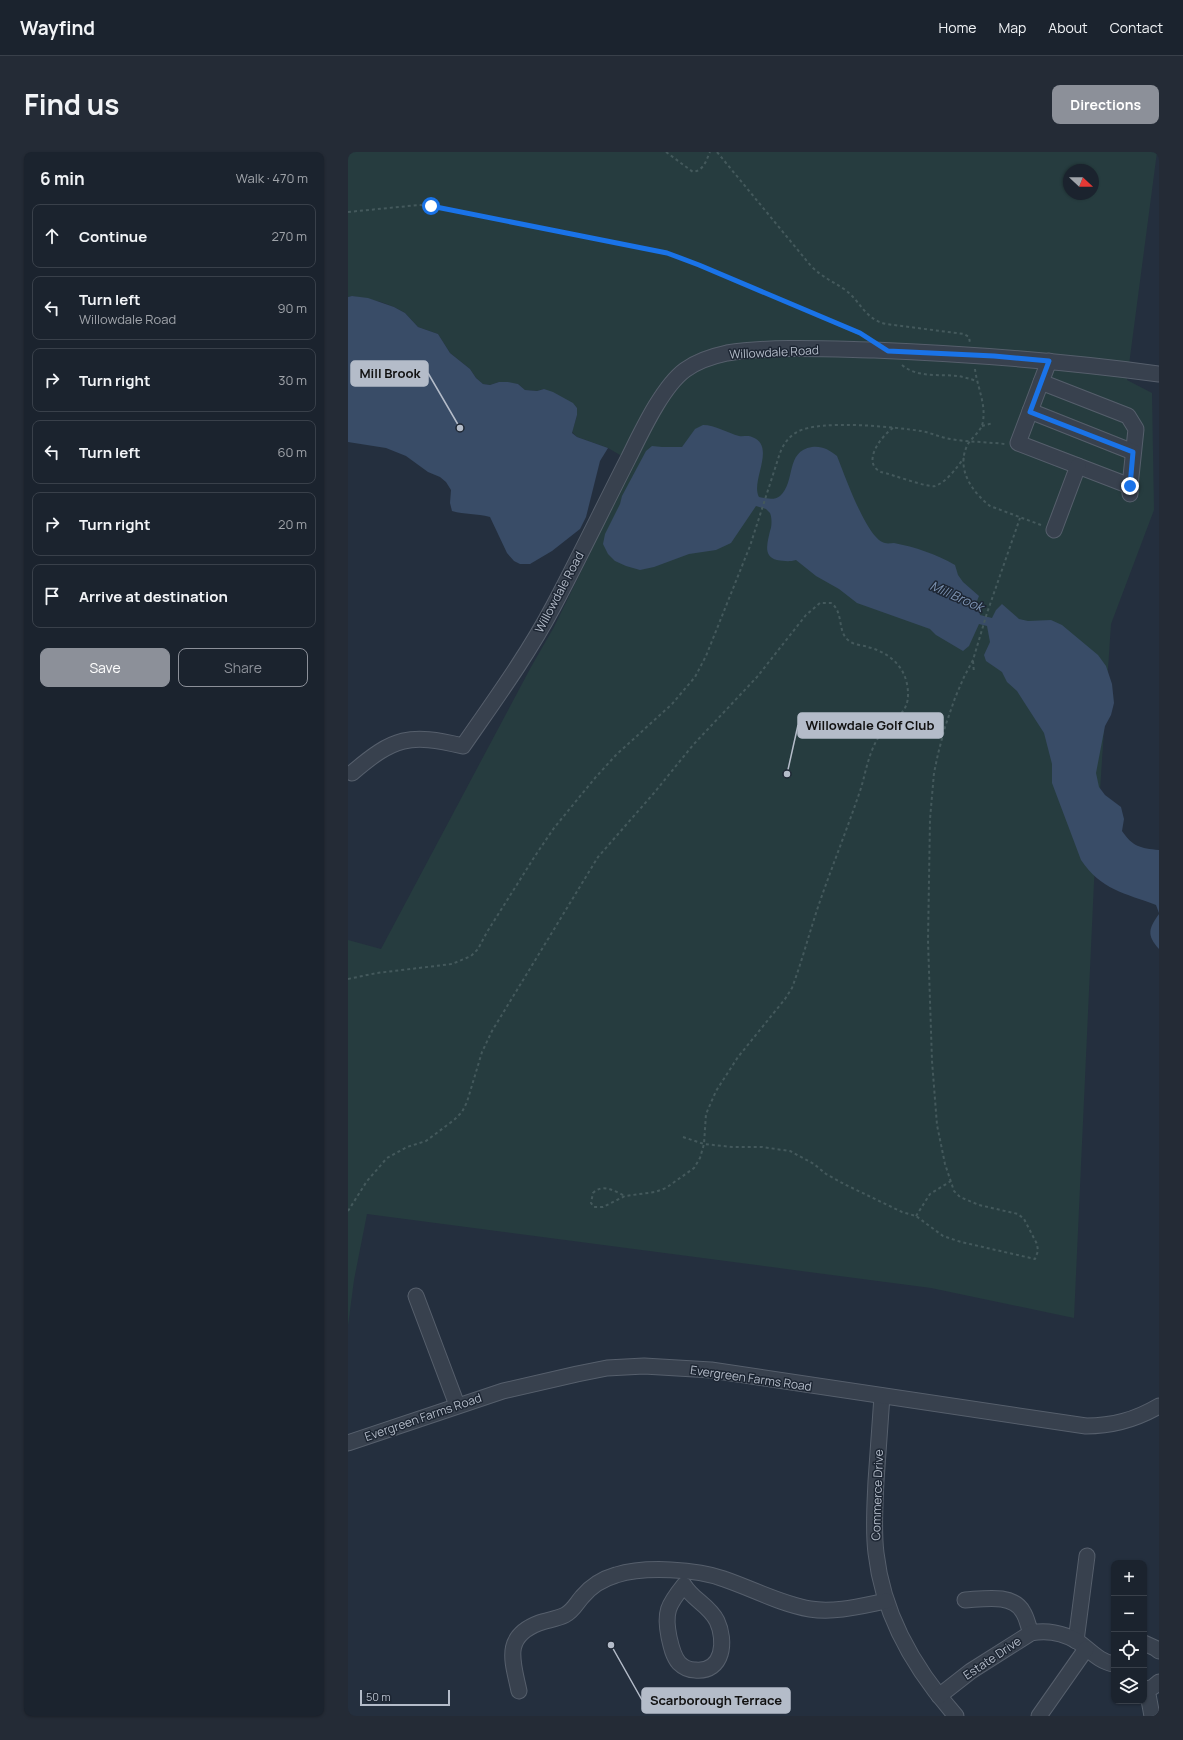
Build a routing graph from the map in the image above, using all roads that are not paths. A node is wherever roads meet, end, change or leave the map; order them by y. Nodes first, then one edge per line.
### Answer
1 (1049, 361) junction
2 (1159, 374) edge
3 (1041, 382) junction
4 (1030, 412) junction
5 (1133, 452) junction
6 (1078, 466) junction
7 (1054, 530) dead end
8 (352, 773) dead end
9 (416, 1296) dead end
10 (882, 1396) junction
11 (457, 1405) junction
12 (1159, 1406) edge
13 (348, 1443) edge
14 (1087, 1556) dead end
15 (684, 1578) junction
16 (965, 1600) dead end
17 (886, 1601) junction
18 (1031, 1633) junction
19 (1081, 1645) junction
20 (1147, 1645) edge
21 (1159, 1651) edge
22 (1111, 1663) edge
23 (1150, 1687) edge
24 (519, 1691) dead end
25 (939, 1696) junction
26 (956, 1716) edge
27 (1039, 1716) edge
28 (1152, 1716) edge

1 - 2 street, Willowdale Road
1 - 3 street
1 - 8 street, Willowdale Road
3 - 4 street
3 - 5 street
4 - 5 street
4 - 6 street
5 - 6 street
6 - 7 street
9 - 11 street
10 - 11 street, Evergreen Farms Road
10 - 12 street, Evergreen Farms Road
10 - 17 street, Commerce Drive
11 - 13 street, Evergreen Farms Road
14 - 19 street
15 - 15 street
15 - 17 street
15 - 24 street
16 - 18 street
17 - 25 street, Commerce Drive
18 - 19 street, Estate Drive
18 - 25 street, Estate Drive
19 - 22 street, Estate Drive
19 - 27 street
20 - 21 street
23 - 28 street
25 - 26 street, Commerce Drive

